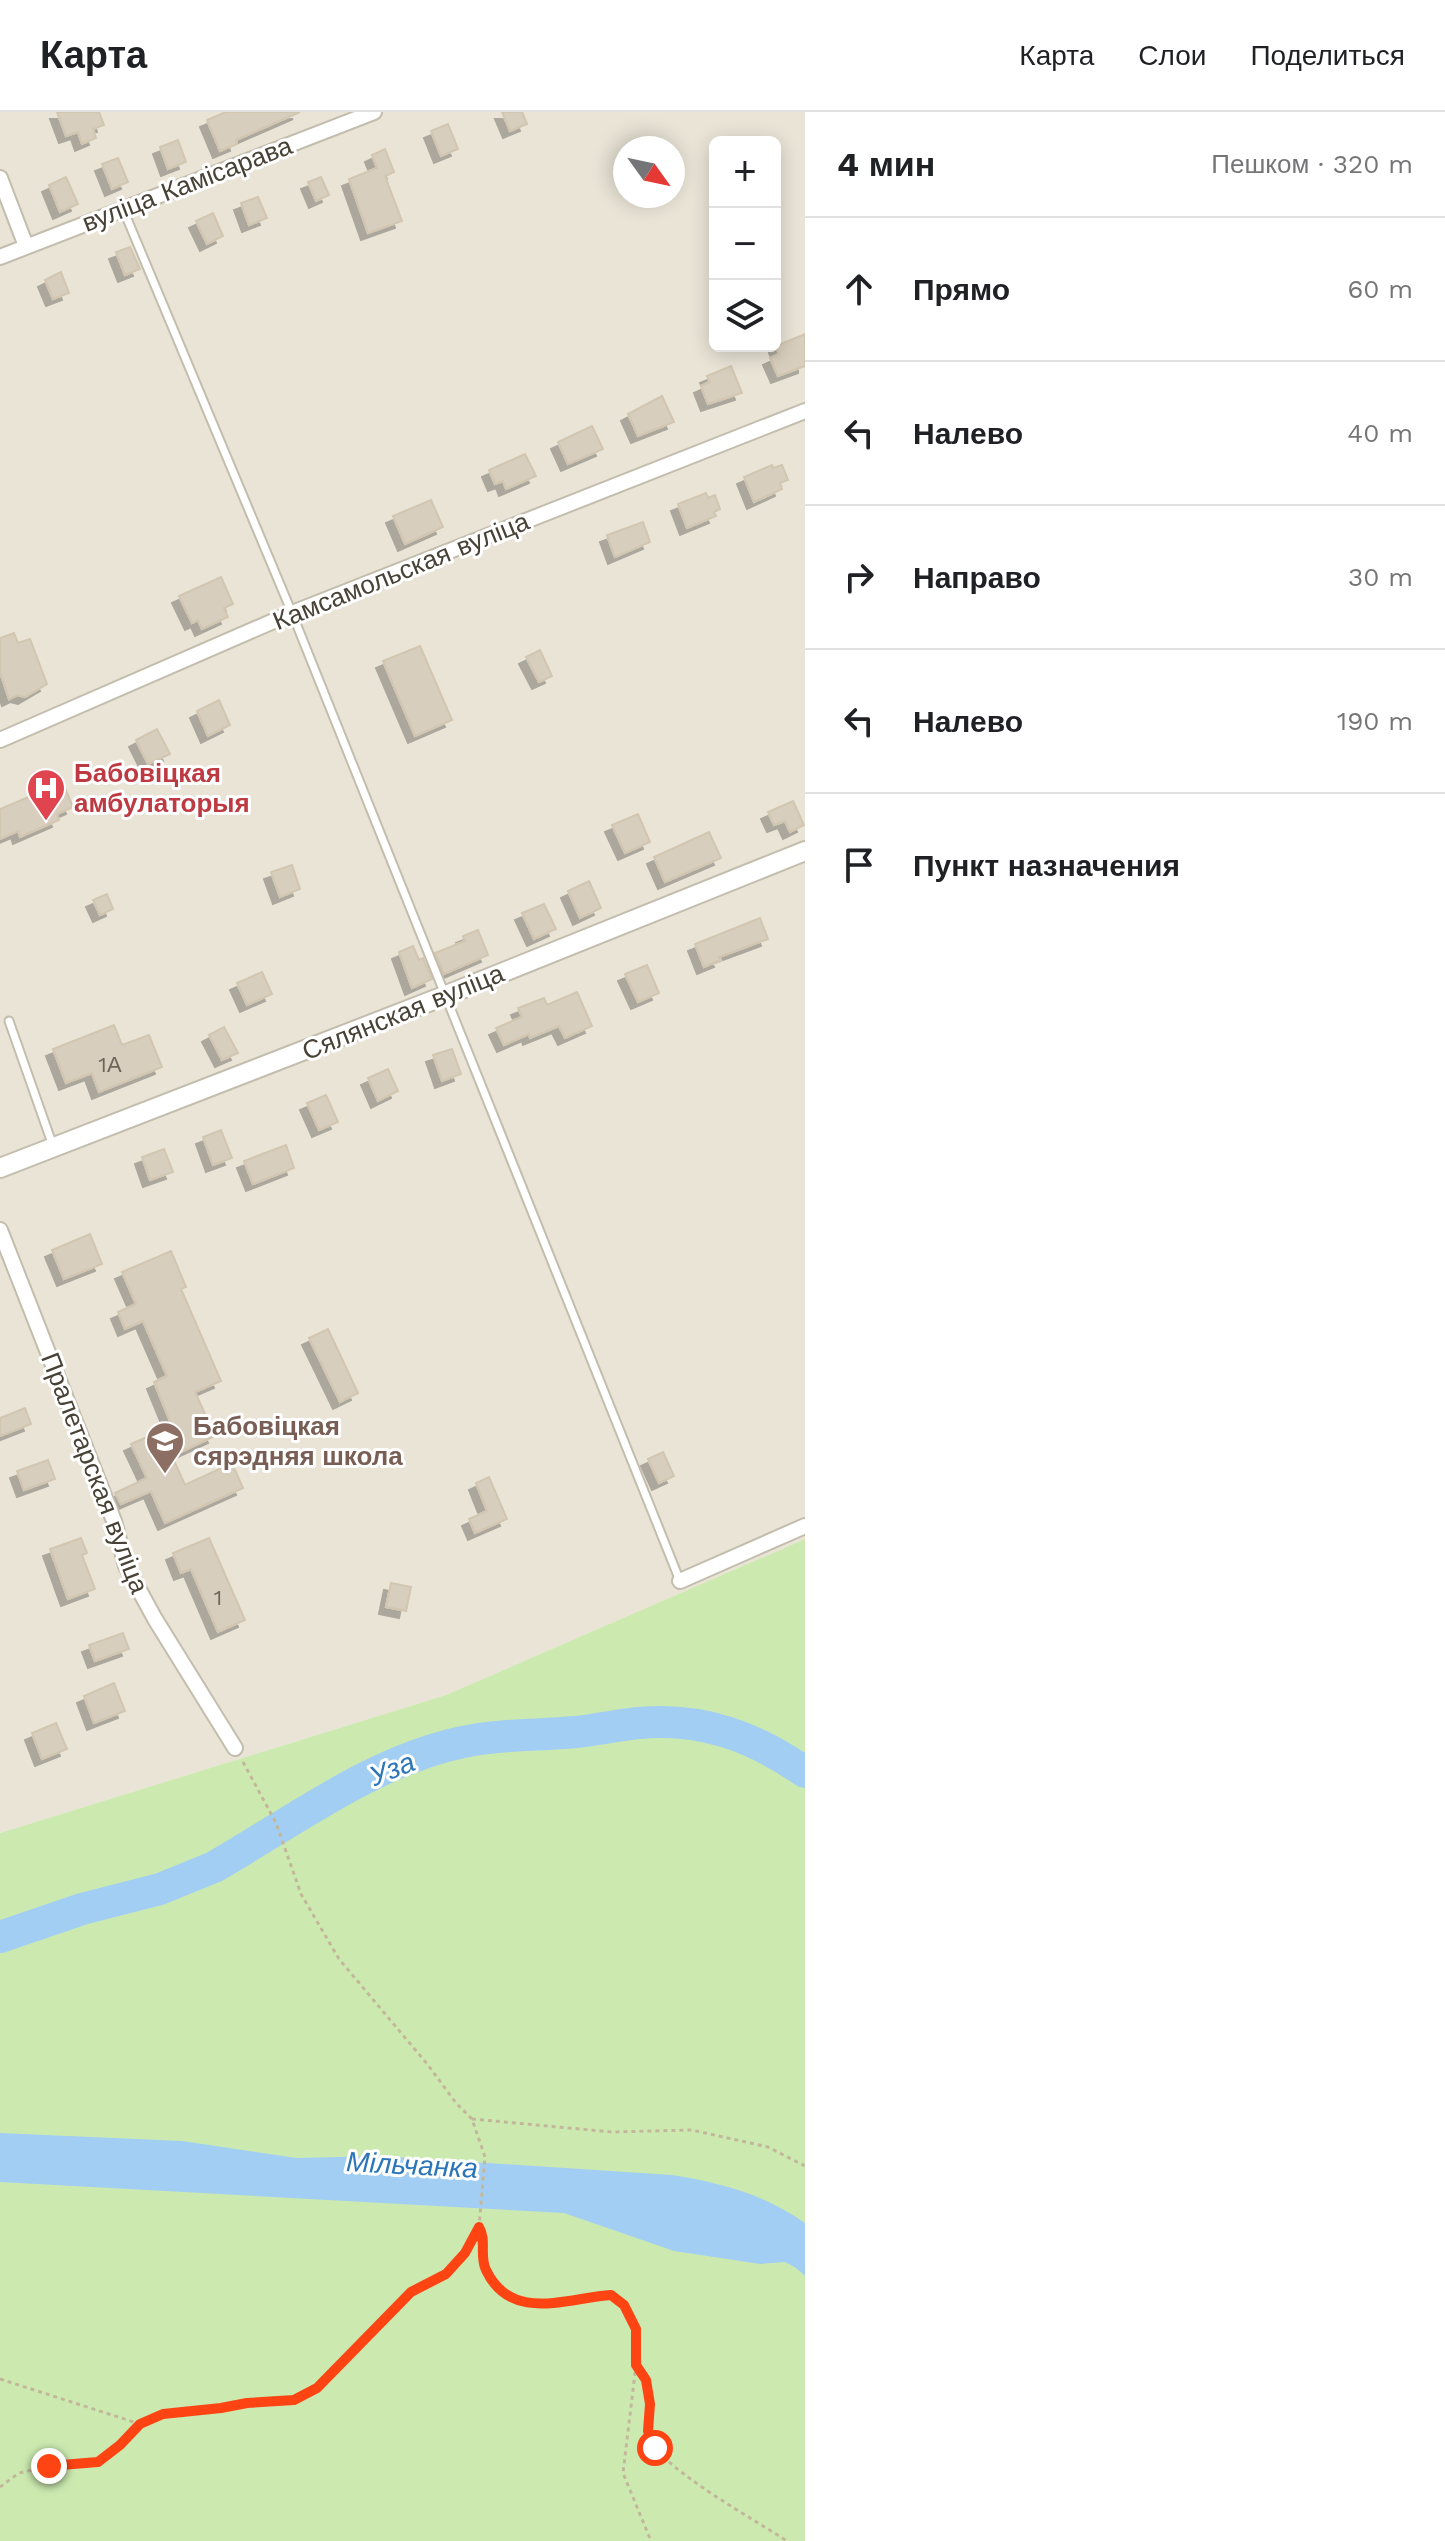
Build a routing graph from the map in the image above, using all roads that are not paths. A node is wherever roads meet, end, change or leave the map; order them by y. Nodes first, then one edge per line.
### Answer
1 (374, 112) edge
2 (0, 178) edge
3 (123, 209) junction
4 (26, 246) junction
5 (0, 257) edge
6 (805, 411) edge
7 (292, 613) junction
8 (0, 740) edge
9 (805, 851) edge
10 (444, 996) junction
11 (9, 1021) dead end
12 (54, 1148) junction
13 (0, 1168) edge
14 (0, 1230) edge
15 (805, 1526) edge
16 (680, 1581) joint
17 (235, 1748) road end

1 - 3 street, вуліца Камісарава
2 - 4 street
3 - 4 street, вуліца Камісарава
3 - 7 lane
4 - 5 street, вуліца Камісарава
6 - 7 street, Камсамольская вуліца
7 - 8 street, Камсамольская вуліца
7 - 10 lane
9 - 10 street, Сялянская вуліца
10 - 12 street, Сялянская вуліца
10 - 16 lane
11 - 12 lane
12 - 13 street, Сялянская вуліца
14 - 17 street, Пралетарская вуліца
15 - 16 street

